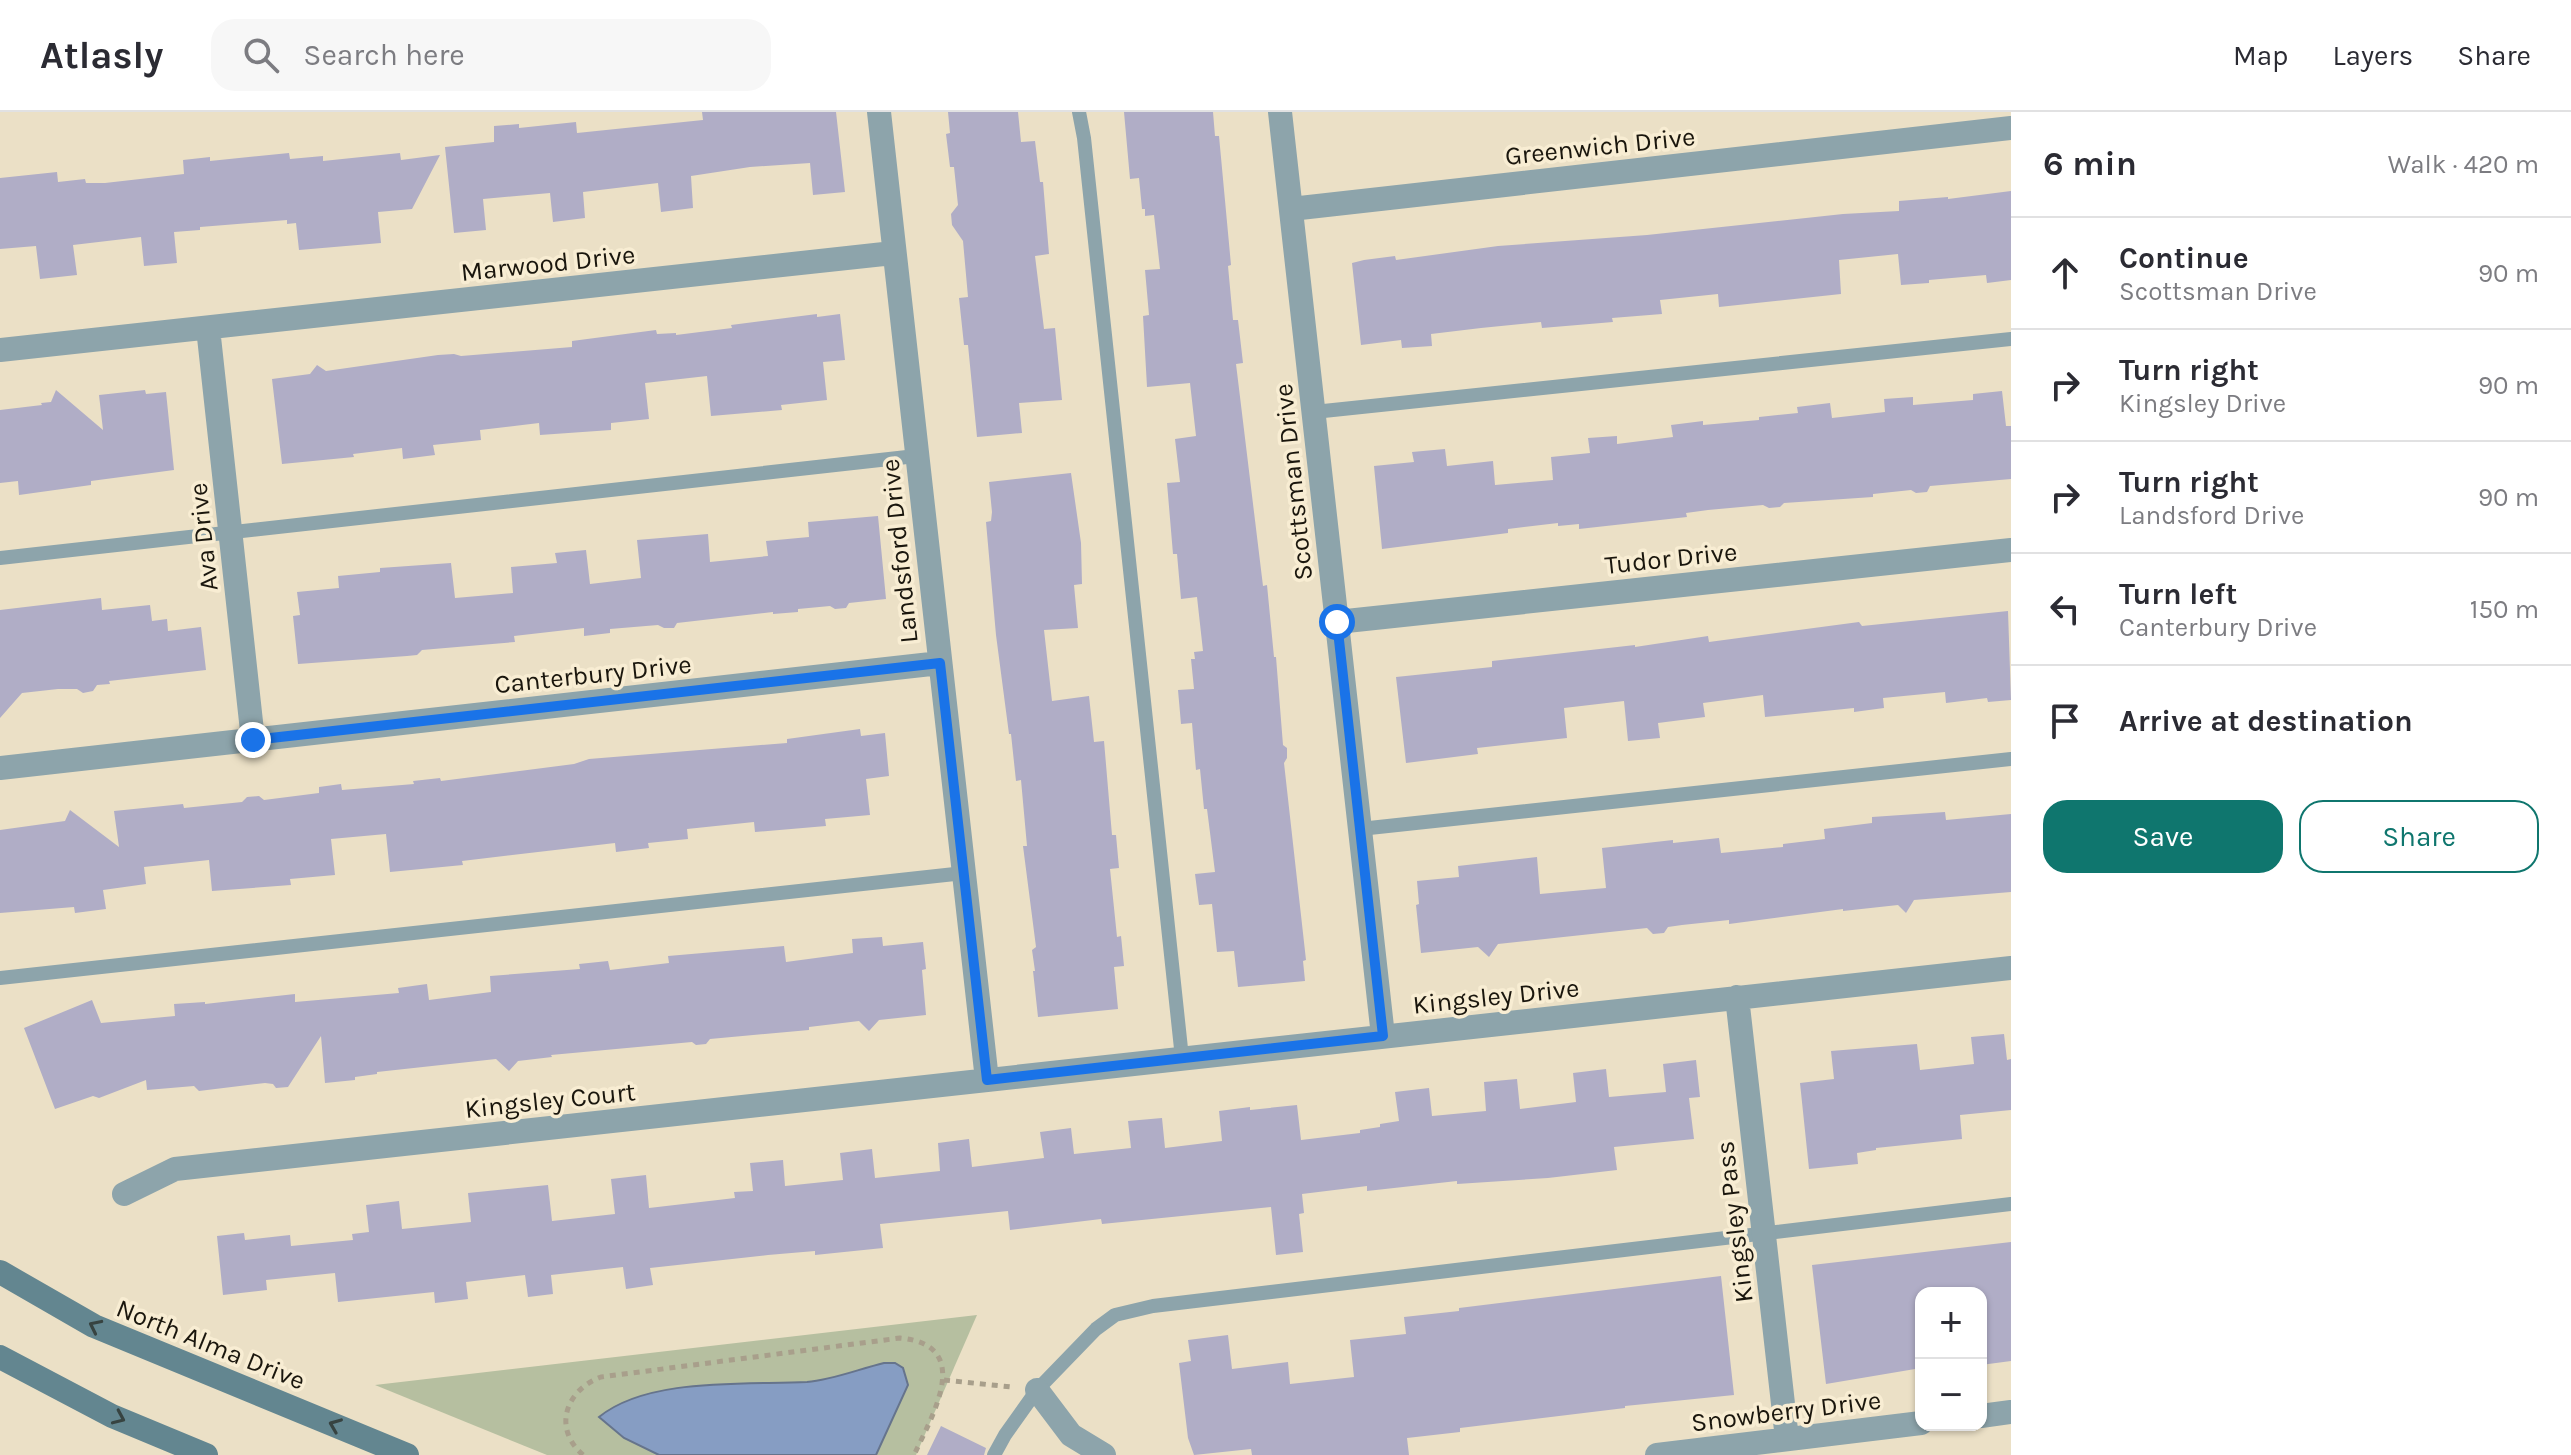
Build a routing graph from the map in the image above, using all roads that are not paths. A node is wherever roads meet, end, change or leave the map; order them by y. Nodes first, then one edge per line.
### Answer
1 (879, 112) edge
2 (1079, 112) edge
3 (1280, 112) edge
4 (2011, 128) edge
5 (1291, 209) junction
6 (893, 253) junction
7 (208, 328) junction
8 (2011, 339) edge
9 (0, 350) edge
10 (1314, 412) junction
11 (916, 456) junction
12 (230, 532) junction
13 (2011, 550) edge
14 (0, 558) edge
15 (1337, 622) junction
16 (940, 663) junction
17 (253, 740) junction
18 (2011, 759) edge
19 (0, 768) edge
20 (1360, 829) junction
21 (964, 873) junction
22 (2011, 968) edge
23 (0, 978) edge
24 (1737, 997) junction
25 (1383, 1036) junction
26 (1182, 1058) junction
27 (987, 1080) junction
28 (124, 1194) dead end
29 (2011, 1204) edge
30 (1764, 1233) junction
31 (0, 1272) edge
32 (0, 1357) edge
33 (1037, 1390) junction
34 (2011, 1412) edge
35 (1987, 1415) edge
36 (1915, 1424) edge
37 (1787, 1439) junction
38 (206, 1455) edge
39 (407, 1455) edge
40 (994, 1455) edge
41 (1104, 1455) edge
42 (1657, 1455) edge

1 - 6 street, Landsford Drive
2 - 26 lane
3 - 5 street, Scottsman Drive
4 - 5 street, Greenwich Drive
5 - 10 street, Scottsman Drive
6 - 7 street, Marwood Drive
6 - 11 street, Landsford Drive
7 - 9 street, Marwood Drive
7 - 12 street, Ava Drive
8 - 10 lane
10 - 15 street, Scottsman Drive
11 - 12 lane
11 - 16 street, Landsford Drive
12 - 14 lane
12 - 17 street, Ava Drive
13 - 15 street, Tudor Drive
15 - 20 street, Scottsman Drive
16 - 17 street, Canterbury Drive
16 - 21 street, Landsford Drive
17 - 19 street, Canterbury Drive
18 - 20 lane
20 - 25 street, Scottsman Drive
21 - 23 lane
21 - 27 street, Landsford Drive
22 - 24 street, Kingsley Drive
24 - 25 street, Kingsley Drive
24 - 30 street, Kingsley Pass
25 - 26 street, Kingsley Drive
26 - 27 street, Kingsley Drive
27 - 28 street, Kingsley Court
29 - 30 lane
30 - 33 lane
30 - 37 street, Kingsley Pass
39 -> 31 main road, North Alma Drive
32 -> 38 main road
33 - 40 lane
33 - 41 street
34 - 35 street
36 - 37 street, Snowberry Drive
37 - 42 street, Snowberry Drive

